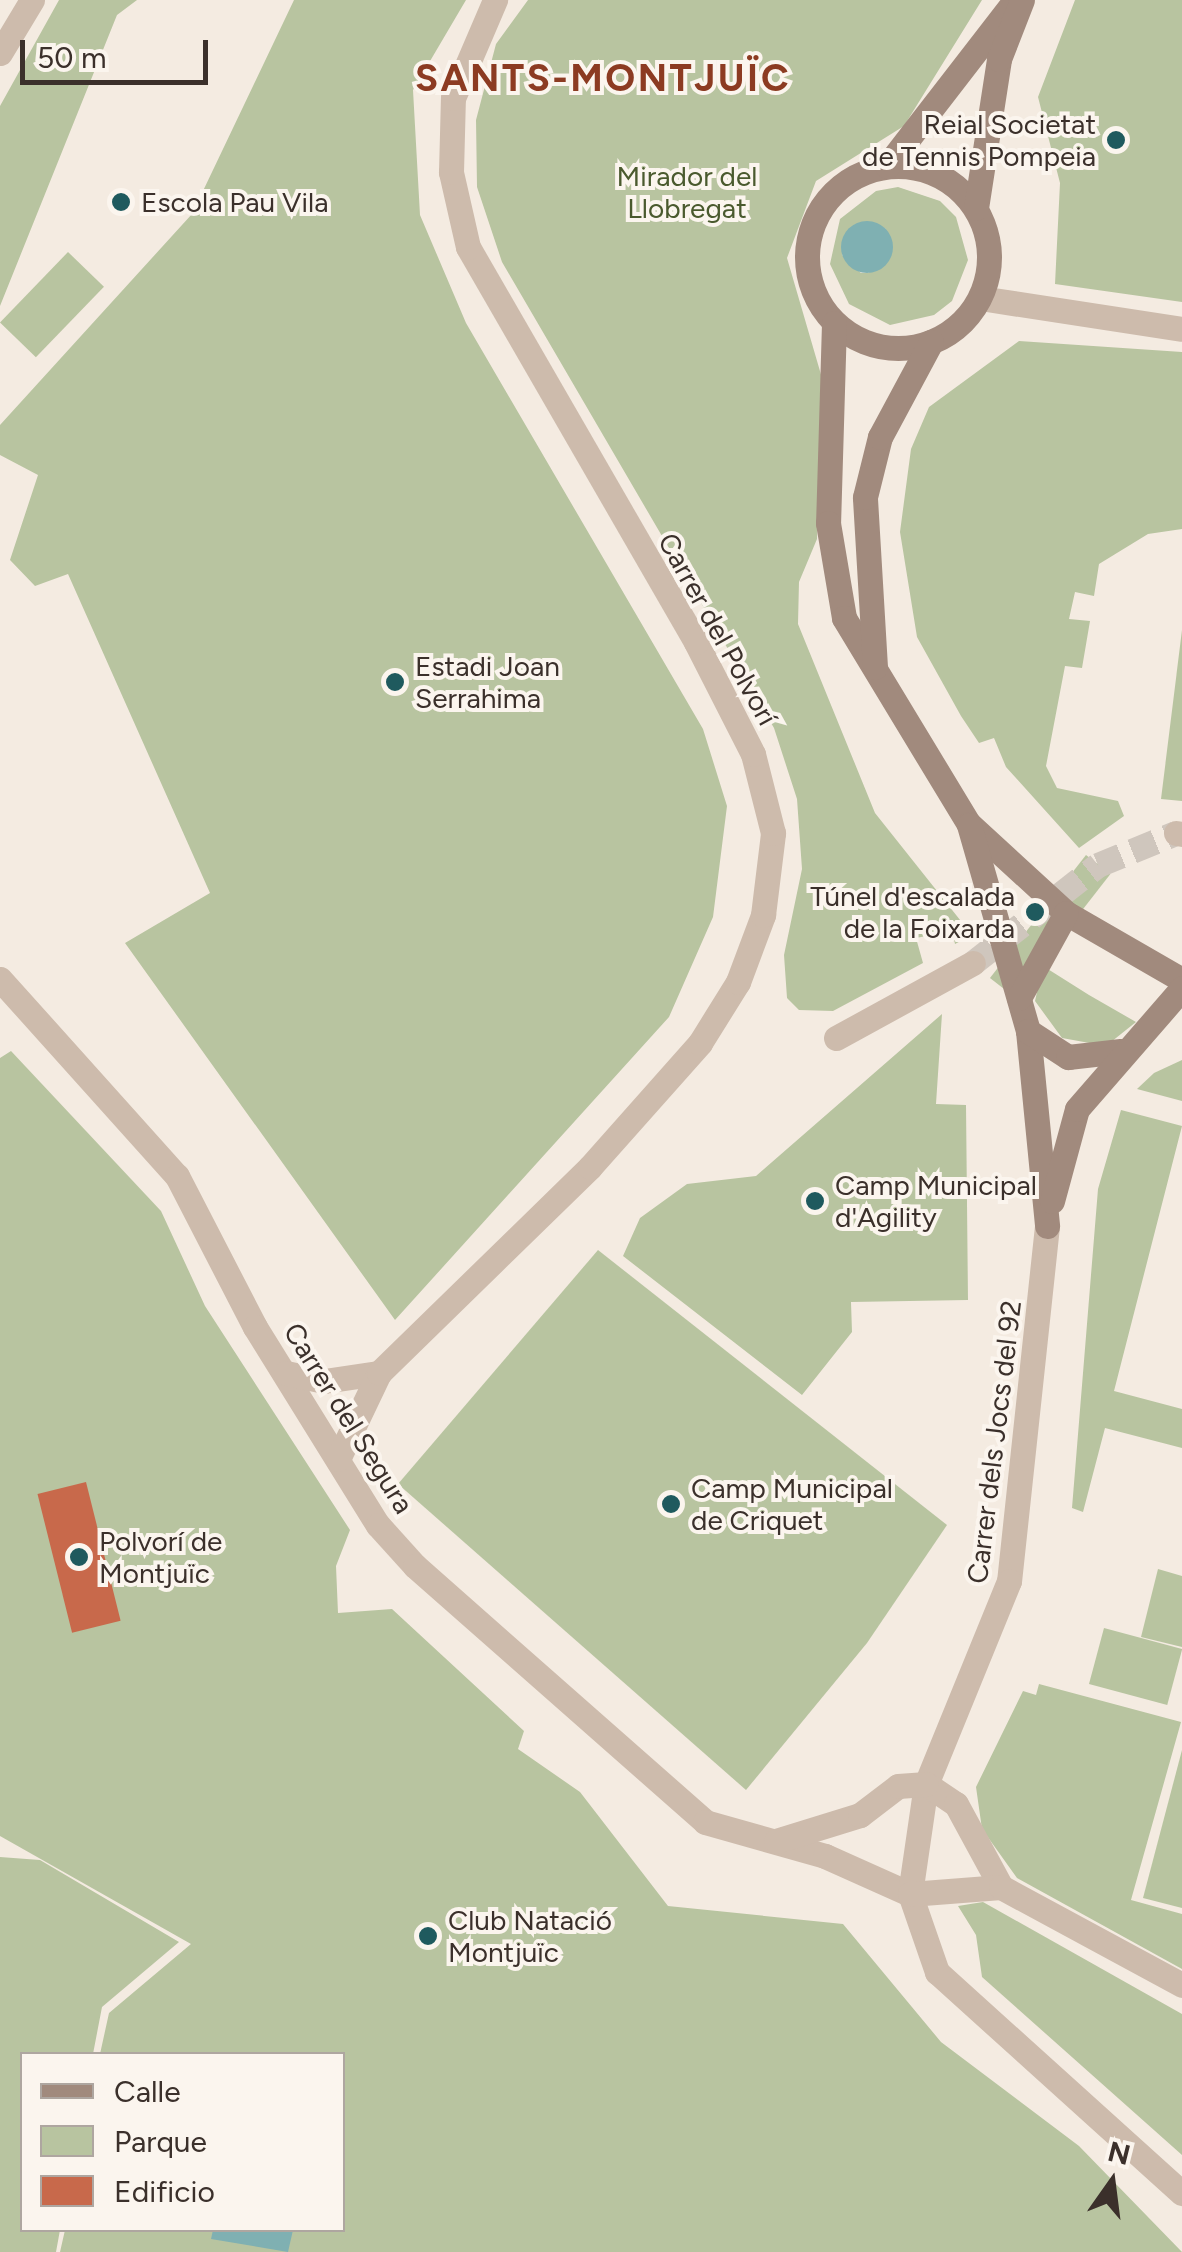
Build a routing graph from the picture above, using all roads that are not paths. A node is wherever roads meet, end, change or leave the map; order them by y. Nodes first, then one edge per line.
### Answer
1 (32, 0) edge
2 (495, 0) edge
3 (1018, 0) edge
4 (0, 53) edge
5 (886, 166) junction
6 (976, 208) junction
7 (980, 298) junction
8 (834, 323) junction
9 (1182, 329) edge
10 (930, 342) junction
11 (876, 672) junction
12 (969, 824) junction
13 (1066, 914) junction
14 (972, 963) tunnel mouth
15 (0, 979) edge
16 (1182, 980) edge
17 (1182, 988) edge
18 (1019, 998) junction
19 (1028, 1031) junction
20 (836, 1038) dead end
21 (1121, 1051) junction
22 (1047, 1226) junction
23 (286, 1373) junction
24 (379, 1373) junction
25 (338, 1459) junction
26 (926, 1784) junction
27 (860, 1815) junction
28 (966, 1834) junction
29 (776, 1841) junction
30 (858, 1868) junction
31 (943, 1886) junction
32 (1001, 1887) junction
33 (910, 1894) junction
34 (1182, 1985) edge
35 (1182, 2193) edge

1 - 4 street
2 - 24 street, Carrer del Polvorí
3 - 5 street
3 - 6 street
5 - 6 street
5 - 8 street
6 - 7 street
7 - 9 street
7 - 10 street
8 - 10 street
8 - 11 street
10 - 11 street
11 - 12 street
12 - 13 street
12 - 18 street
13 - 16 street
13 - 18 street
14 - 20 street
15 - 23 street, Carrer del Segura
17 - 21 street
18 - 19 street
19 - 21 street
19 - 22 street
21 - 22 street
22 - 26 street, Carrer dels Jocs del 92
23 - 24 street
23 - 25 street, Carrer del Segura
24 - 25 street, Carrer del Polvorí
25 - 29 street, Carrer del Segura
26 - 27 street
26 - 28 street
26 - 33 street, Carrer dels Jocs del 92
27 - 29 street
27 - 30 street
28 - 31 street
28 - 32 street
29 - 30 street, Carrer del Segura
30 - 33 street, Carrer del Segura
31 - 32 street
31 - 33 street
32 - 34 street
33 - 35 street, Carrer dels Jocs del 92

